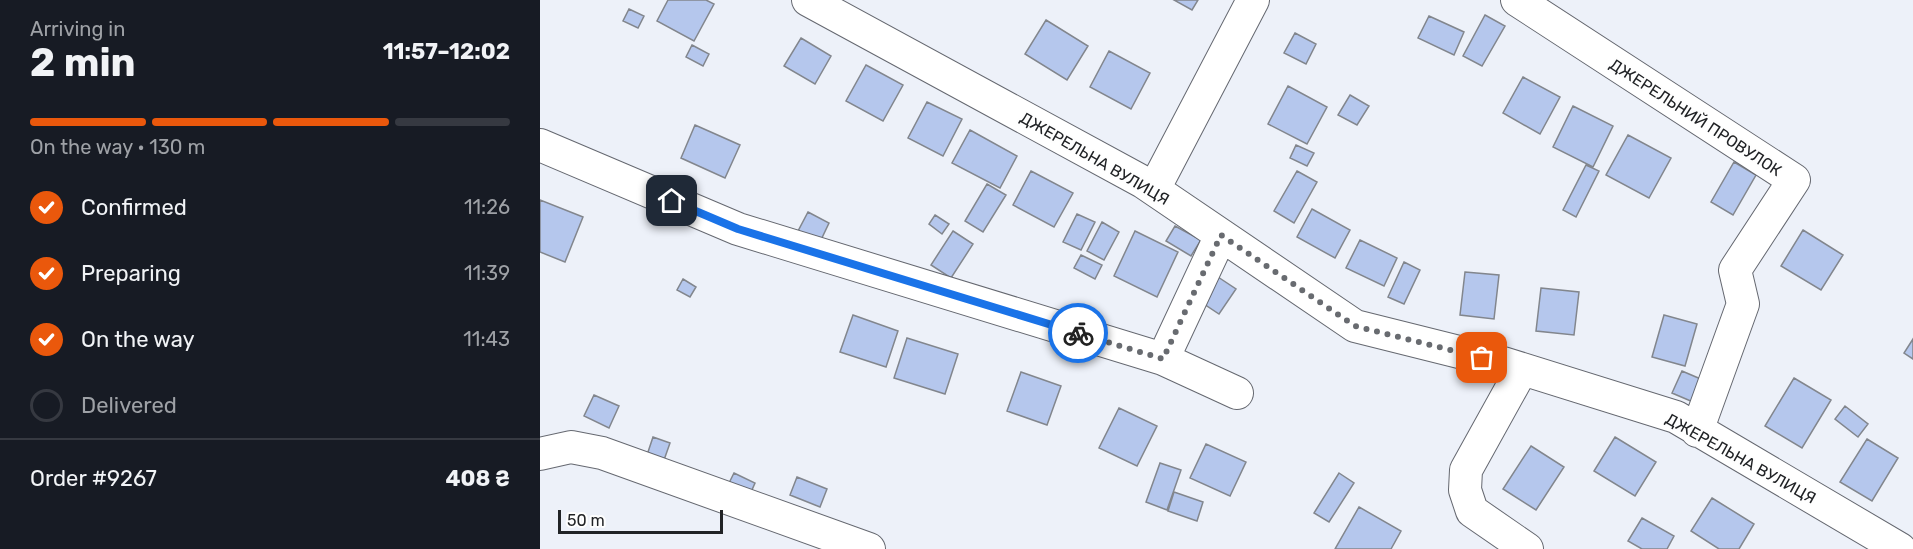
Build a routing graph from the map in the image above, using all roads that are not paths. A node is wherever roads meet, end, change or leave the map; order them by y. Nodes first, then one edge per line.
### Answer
1 (808, 0) edge
2 (1253, 0) edge
3 (1517, 0) edge
4 (540, 145) edge
5 (1154, 189) junction
6 (1221, 235) junction
7 (1163, 359) junction
8 (1522, 369) junction
9 (1237, 393) dead end
10 (1697, 431) junction
11 (540, 454) edge
12 (869, 549) edge
13 (1527, 549) edge
14 (1900, 549) edge

1 - 5 street, ДЖЕРЕЛЬНА ВУЛИЦЯ
2 - 5 street
3 - 10 street, ДЖЕРЕЛЬНИЙ ПРОВУЛОК
4 - 7 street
5 - 6 street, ДЖЕРЕЛЬНА ВУЛИЦЯ
6 - 7 street
6 - 8 street, ДЖЕРЕЛЬНА ВУЛИЦЯ
7 - 9 street
8 - 10 street, ДЖЕРЕЛЬНА ВУЛИЦЯ
8 - 13 street
10 - 14 street, ДЖЕРЕЛЬНА ВУЛИЦЯ
11 - 12 street

